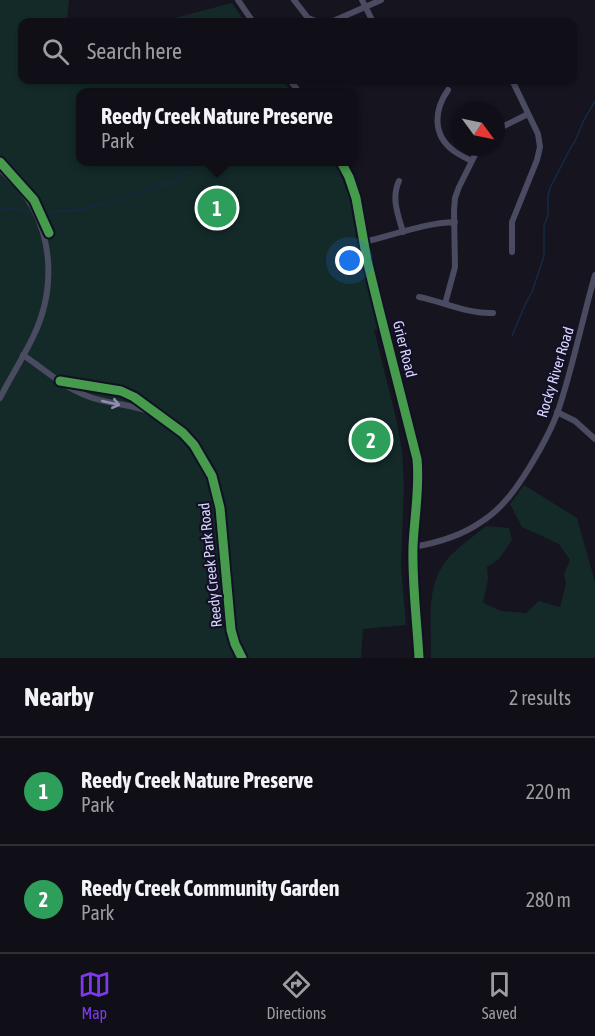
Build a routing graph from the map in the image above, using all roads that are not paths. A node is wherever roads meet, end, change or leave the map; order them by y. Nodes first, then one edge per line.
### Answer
1 (238, 0) edge
2 (294, 0) edge
3 (362, 0) edge
4 (381, 0) edge
5 (366, 7) junction
6 (250, 18) edge
7 (308, 18) edge
8 (340, 18) edge
9 (371, 18) edge
10 (514, 84) edge
11 (448, 90) dead end
12 (528, 114) junction
13 (505, 126) edge
14 (474, 156) edge
15 (472, 160) junction
16 (343, 166) edge
17 (0, 168) edge
18 (399, 181) dead end
19 (454, 222) junction
20 (403, 232) junction
21 (364, 242) junction
22 (512, 252) dead end
23 (595, 275) edge
24 (419, 297) dead end
25 (588, 302) junction
26 (445, 304) junction
27 (595, 304) edge
28 (493, 313) dead end
29 (23, 355) junction
30 (60, 381) junction
31 (0, 398) edge
32 (557, 412) junction
33 (165, 419) junction
34 (595, 439) edge
35 (415, 530) junction
36 (432, 544) junction
37 (413, 547) junction
38 (242, 658) edge
39 (419, 658) edge

1 - 6 street
2 - 7 street
3 - 5 street
4 - 5 street
5 - 8 street
5 - 9 street
10 - 12 street
11 - 15 street
12 - 13 street
12 - 22 street
14 - 15 street
15 - 19 street
16 - 21 street, Grier Road
17 - 29 street
18 - 20 street
19 - 20 street
19 - 26 street
20 - 21 street
21 - 35 street, Grier Road
23 - 25 street, Rocky River Road
24 - 26 street
25 - 27 street
25 - 32 street, Rocky River Road
26 - 28 street
29 - 30 street, Reedy Creek Park Road
29 - 31 street
30 -> 33 street, Reedy Creek Park Road
30 - 33 street, Reedy Creek Park Road
32 - 34 street
32 - 36 street, Rocky River Road
33 - 38 street, Reedy Creek Park Road
35 - 36 street
35 - 37 street, Grier Road
36 - 37 street, Rocky River Road
37 - 39 street

